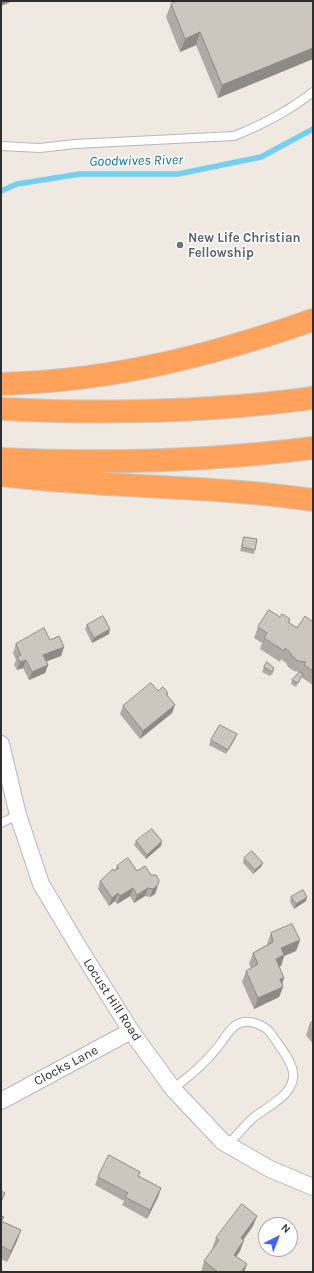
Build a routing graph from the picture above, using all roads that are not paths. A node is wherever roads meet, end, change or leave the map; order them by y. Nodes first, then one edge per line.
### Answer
1 (313, 92) edge
2 (1, 146) edge
3 (313, 320) edge
4 (1, 384) edge
5 (313, 398) edge
6 (1, 409) edge
7 (313, 448) edge
8 (1, 459) edge
9 (1, 475) edge
10 (313, 500) edge
11 (1, 744) edge
12 (18, 815) junction
13 (1, 823) edge
14 (131, 1031) junction
15 (173, 1089) junction
16 (1, 1101) edge
17 (228, 1145) junction
18 (313, 1187) edge

1 - 2 lane
3 - 4 highway
5 - 6 highway
7 - 8 highway
9 - 10 highway
11 - 12 street, Locust Hill Road
12 - 13 lane
12 - 14 street, Locust Hill Road
14 - 15 street, Locust Hill Road
14 - 16 street, Clocks Lane
15 - 17 street, Locust Hill Road
15 - 17 lane
17 - 18 street, Locust Hill Road

